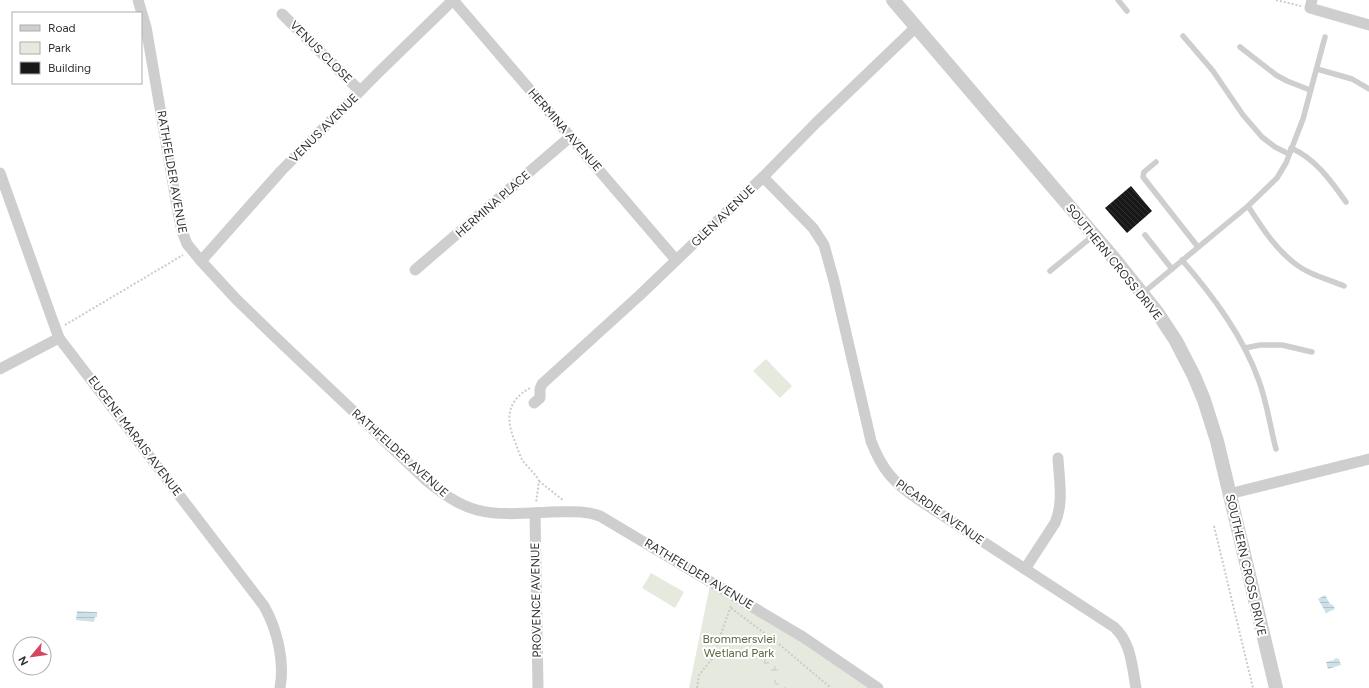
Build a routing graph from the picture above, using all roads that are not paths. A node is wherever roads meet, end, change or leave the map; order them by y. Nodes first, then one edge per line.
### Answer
1 (138, 0) edge
2 (453, 0) edge
3 (893, 0) edge
4 (1118, 0) edge
5 (1311, 4) edge
6 (1127, 11) dead end
7 (142, 12) edge
8 (142, 14) edge
9 (282, 14) dead end
10 (1369, 25) edge
11 (916, 27) junction
12 (1183, 36) dead end
13 (1325, 37) dead end
14 (1240, 47) dead end
15 (1317, 69) junction
16 (1369, 89) edge
17 (1310, 90) junction
18 (360, 91) junction
19 (570, 137) junction
20 (1291, 148) junction
21 (1289, 154) junction
22 (1156, 162) dead end
23 (0, 173) edge
24 (763, 178) junction
25 (1346, 202) dead end
26 (1248, 206) junction
27 (1094, 235) junction
28 (1145, 235) dead end
29 (1198, 247) junction
30 (676, 260) junction
31 (1182, 260) junction
32 (201, 261) junction
33 (1172, 269) junction
34 (416, 270) dead end
35 (1050, 271) dead end
36 (1344, 286) dead end
37 (1143, 293) junction
38 (58, 334) junction
39 (1245, 348) junction
40 (1312, 352) dead end
41 (0, 369) edge
42 (534, 404) dead end
43 (1276, 449) dead end
44 (1058, 458) dead end
45 (1369, 459) edge
46 (1230, 494) junction
47 (535, 513) junction
48 (1025, 569) junction
49 (280, 688) edge
50 (538, 688) edge
51 (878, 688) edge
52 (1136, 688) edge
53 (1276, 688) edge

1 - 7 street, RATHFELDER AVENUE
2 - 18 street, VENUS AVENUE
2 - 19 street, HERMINA AVENUE
3 - 11 street, SOUTHERN CROSS DRIVE
4 - 6 lane
5 - 10 street
8 - 32 street, RATHFELDER AVENUE
9 - 18 street, VENUS CLOSE
11 - 24 street, GLEN AVENUE
11 - 27 street, SOUTHERN CROSS DRIVE
12 - 21 lane
13 - 15 lane
14 - 17 lane
15 - 16 lane
15 - 17 lane
17 - 20 lane
18 - 32 street, VENUS AVENUE
19 - 30 street, HERMINA AVENUE
19 - 34 street, HERMINA PLACE
20 - 21 lane
20 - 25 lane
21 - 26 lane
22 - 29 lane
23 - 38 street, EUGENE MARAIS AVENUE
24 - 30 street, GLEN AVENUE
24 - 48 street, PICARDIE AVENUE
26 - 29 lane
26 - 36 lane
27 - 35 lane
27 - 37 street, SOUTHERN CROSS DRIVE
28 - 33 lane
29 - 31 lane
30 - 42 street, GLEN AVENUE
31 - 33 lane
31 - 39 lane
32 - 47 street, RATHFELDER AVENUE
33 - 37 lane
37 - 46 street, SOUTHERN CROSS DRIVE
38 - 41 street
38 - 49 street, EUGENE MARAIS AVENUE
39 - 40 lane
39 - 43 lane
44 - 48 street
45 - 46 street
46 - 53 street, SOUTHERN CROSS DRIVE
47 - 50 street, PROVENCE AVENUE
47 - 51 street, RATHFELDER AVENUE
48 - 52 street, PICARDIE AVENUE

